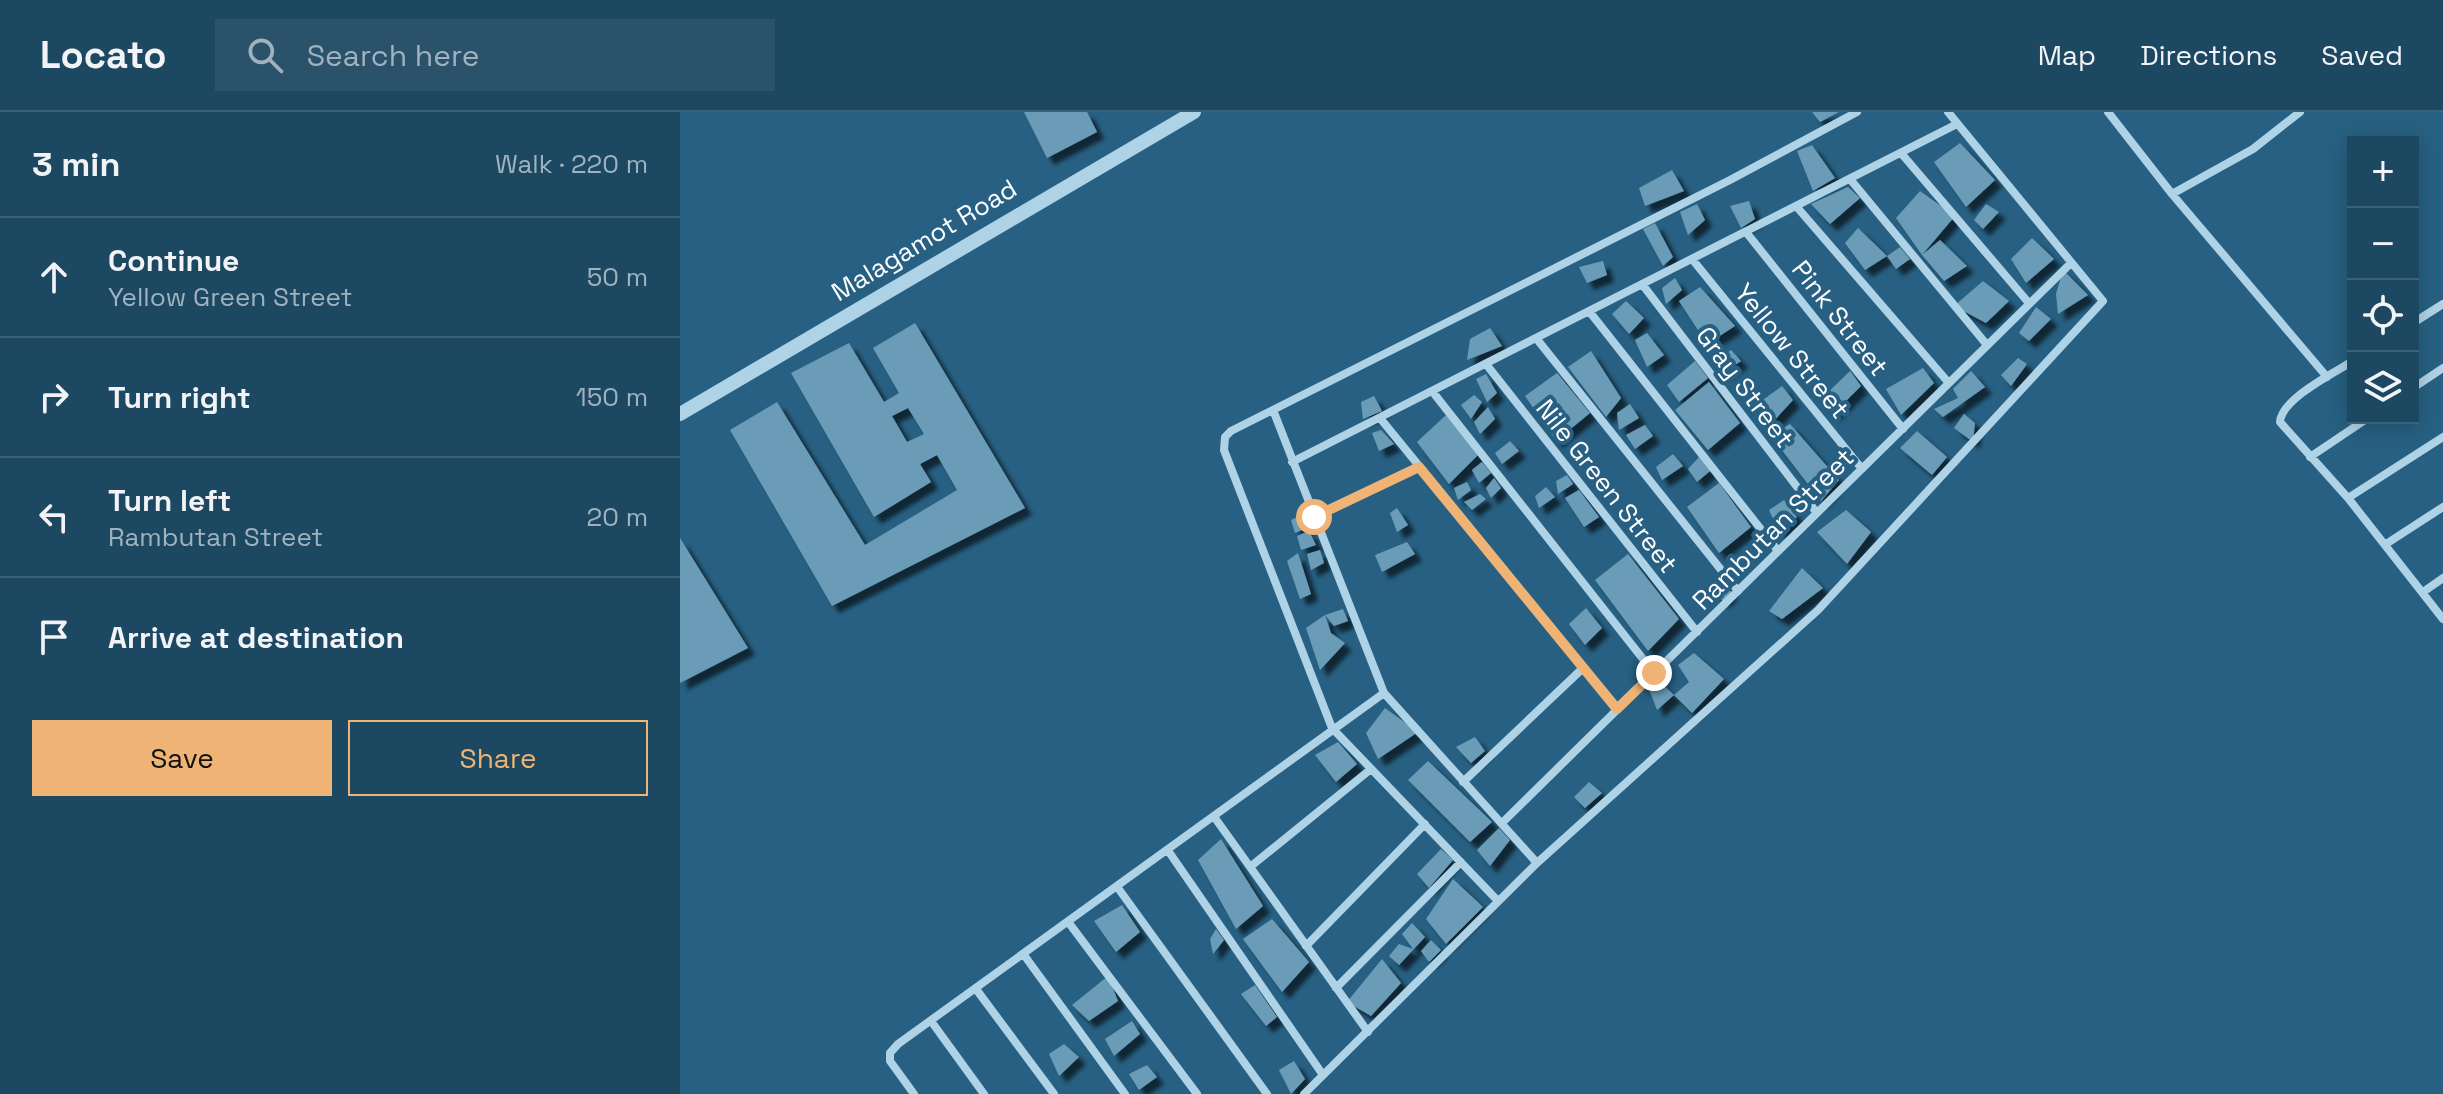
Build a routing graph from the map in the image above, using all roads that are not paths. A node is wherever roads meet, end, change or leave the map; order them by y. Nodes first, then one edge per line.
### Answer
1 (1194, 112) edge
2 (1857, 112) edge
3 (1948, 112) edge
4 (2108, 112) edge
5 (2300, 112) edge
6 (1957, 124) junction
7 (1901, 153) junction
8 (1850, 179) junction
9 (2172, 194) junction
10 (1796, 206) junction
11 (1746, 232) junction
12 (1692, 259) junction
13 (2071, 263) junction
14 (1642, 284) junction
15 (2028, 302) junction
16 (2443, 304) edge
17 (1589, 311) junction
18 (2419, 319) edge
19 (1536, 338) junction
20 (1987, 345) junction
21 (1486, 364) junction
22 (2347, 365) edge
23 (2443, 368) edge
24 (2327, 377) junction
25 (1948, 382) junction
26 (2419, 384) edge
27 (1432, 391) junction
28 (1273, 410) junction
29 (680, 414) edge
30 (1380, 418) junction
31 (2359, 424) edge
32 (1903, 429) junction
33 (2443, 437) edge
34 (2310, 457) junction
35 (1292, 462) junction
36 (1419, 467) junction
37 (1862, 469) junction
38 (2348, 498) junction
39 (2443, 507) edge
40 (1817, 513) junction
41 (1314, 517) junction
42 (2386, 544) junction
43 (1778, 551) junction
44 (2443, 578) edge
45 (1738, 591) junction
46 (2423, 592) junction
47 (2443, 619) edge
48 (1697, 632) junction
49 (1582, 669) junction
50 (1654, 673) junction
51 (1384, 693) junction
52 (1617, 709) junction
53 (1332, 728) junction
54 (1371, 769) junction
55 (1463, 782) junction
56 (1215, 818) junction
57 (1502, 823) junction
58 (1425, 824) junction
59 (1169, 852) junction
60 (1461, 862) junction
61 (1537, 863) junction
62 (1250, 867) junction
63 (1118, 888) junction
64 (1498, 901) junction
65 (1069, 923) junction
66 (1306, 946) junction
67 (1024, 955) junction
68 (1336, 988) junction
69 (976, 989) junction
70 (931, 1021) junction
71 (1368, 1032) junction
72 (1323, 1075) junction
73 (914, 1094) edge
74 (984, 1094) edge
75 (1054, 1094) edge
76 (1125, 1094) edge
77 (1197, 1094) edge
78 (1267, 1094) edge
79 (1304, 1094) edge

1 - 29 street, Malagamot Road
2 - 28 street
3 - 6 street
4 - 9 street
5 - 9 street
6 - 7 street
6 - 13 street
7 - 8 street
7 - 15 street
8 - 10 street
8 - 20 street
9 - 24 street
10 - 11 street
10 - 25 street
11 - 12 street
11 - 32 street, Pink Street
12 - 14 street
12 - 37 street, Yellow Street
13 - 15 street, Rambutan Street
13 - 61 street
14 - 17 street
14 - 40 street, Gray Street
15 - 20 street, Rambutan Street
16 - 18 street
17 - 19 street
17 - 43 street
19 - 21 street
19 - 45 street
20 - 25 street, Rambutan Street
21 - 27 street
21 - 48 street, Nile Green Street
22 - 24 street
23 - 26 street
24 - 34 street
25 - 32 street, Rambutan Street
27 - 30 street
27 - 50 street
28 - 35 street
28 - 53 street
30 - 35 street
30 - 36 street
31 - 34 street
32 - 37 street, Rambutan Street
33 - 38 street
34 - 38 street
35 - 41 street
36 - 41 street
36 - 49 street
37 - 40 street, Rambutan Street
38 - 42 street
39 - 42 street
40 - 43 street, Rambutan Street
41 - 51 street
42 - 46 street
43 - 45 street, Rambutan Street
44 - 46 street
45 - 48 street, Rambutan Street
46 - 47 street
48 - 50 street, Rambutan Street
49 - 52 street
49 - 55 street
50 - 52 street, Rambutan Street
51 - 53 street
51 - 55 street
52 - 57 street, Rambutan Street
53 - 54 street
53 - 56 street
54 - 58 street
54 - 62 street
55 - 57 street
56 - 59 street
56 - 62 street
57 - 61 street
58 - 60 street
58 - 66 street
59 - 63 street
59 - 72 street
60 - 64 street
60 - 68 street
61 - 64 street
62 - 66 street
63 - 65 street
63 - 78 street
64 - 71 street
65 - 67 street
65 - 77 street
66 - 68 street
67 - 69 street
67 - 76 street
68 - 71 street
69 - 70 street
69 - 75 street
70 - 73 street
70 - 74 street
71 - 72 street
72 - 79 street

